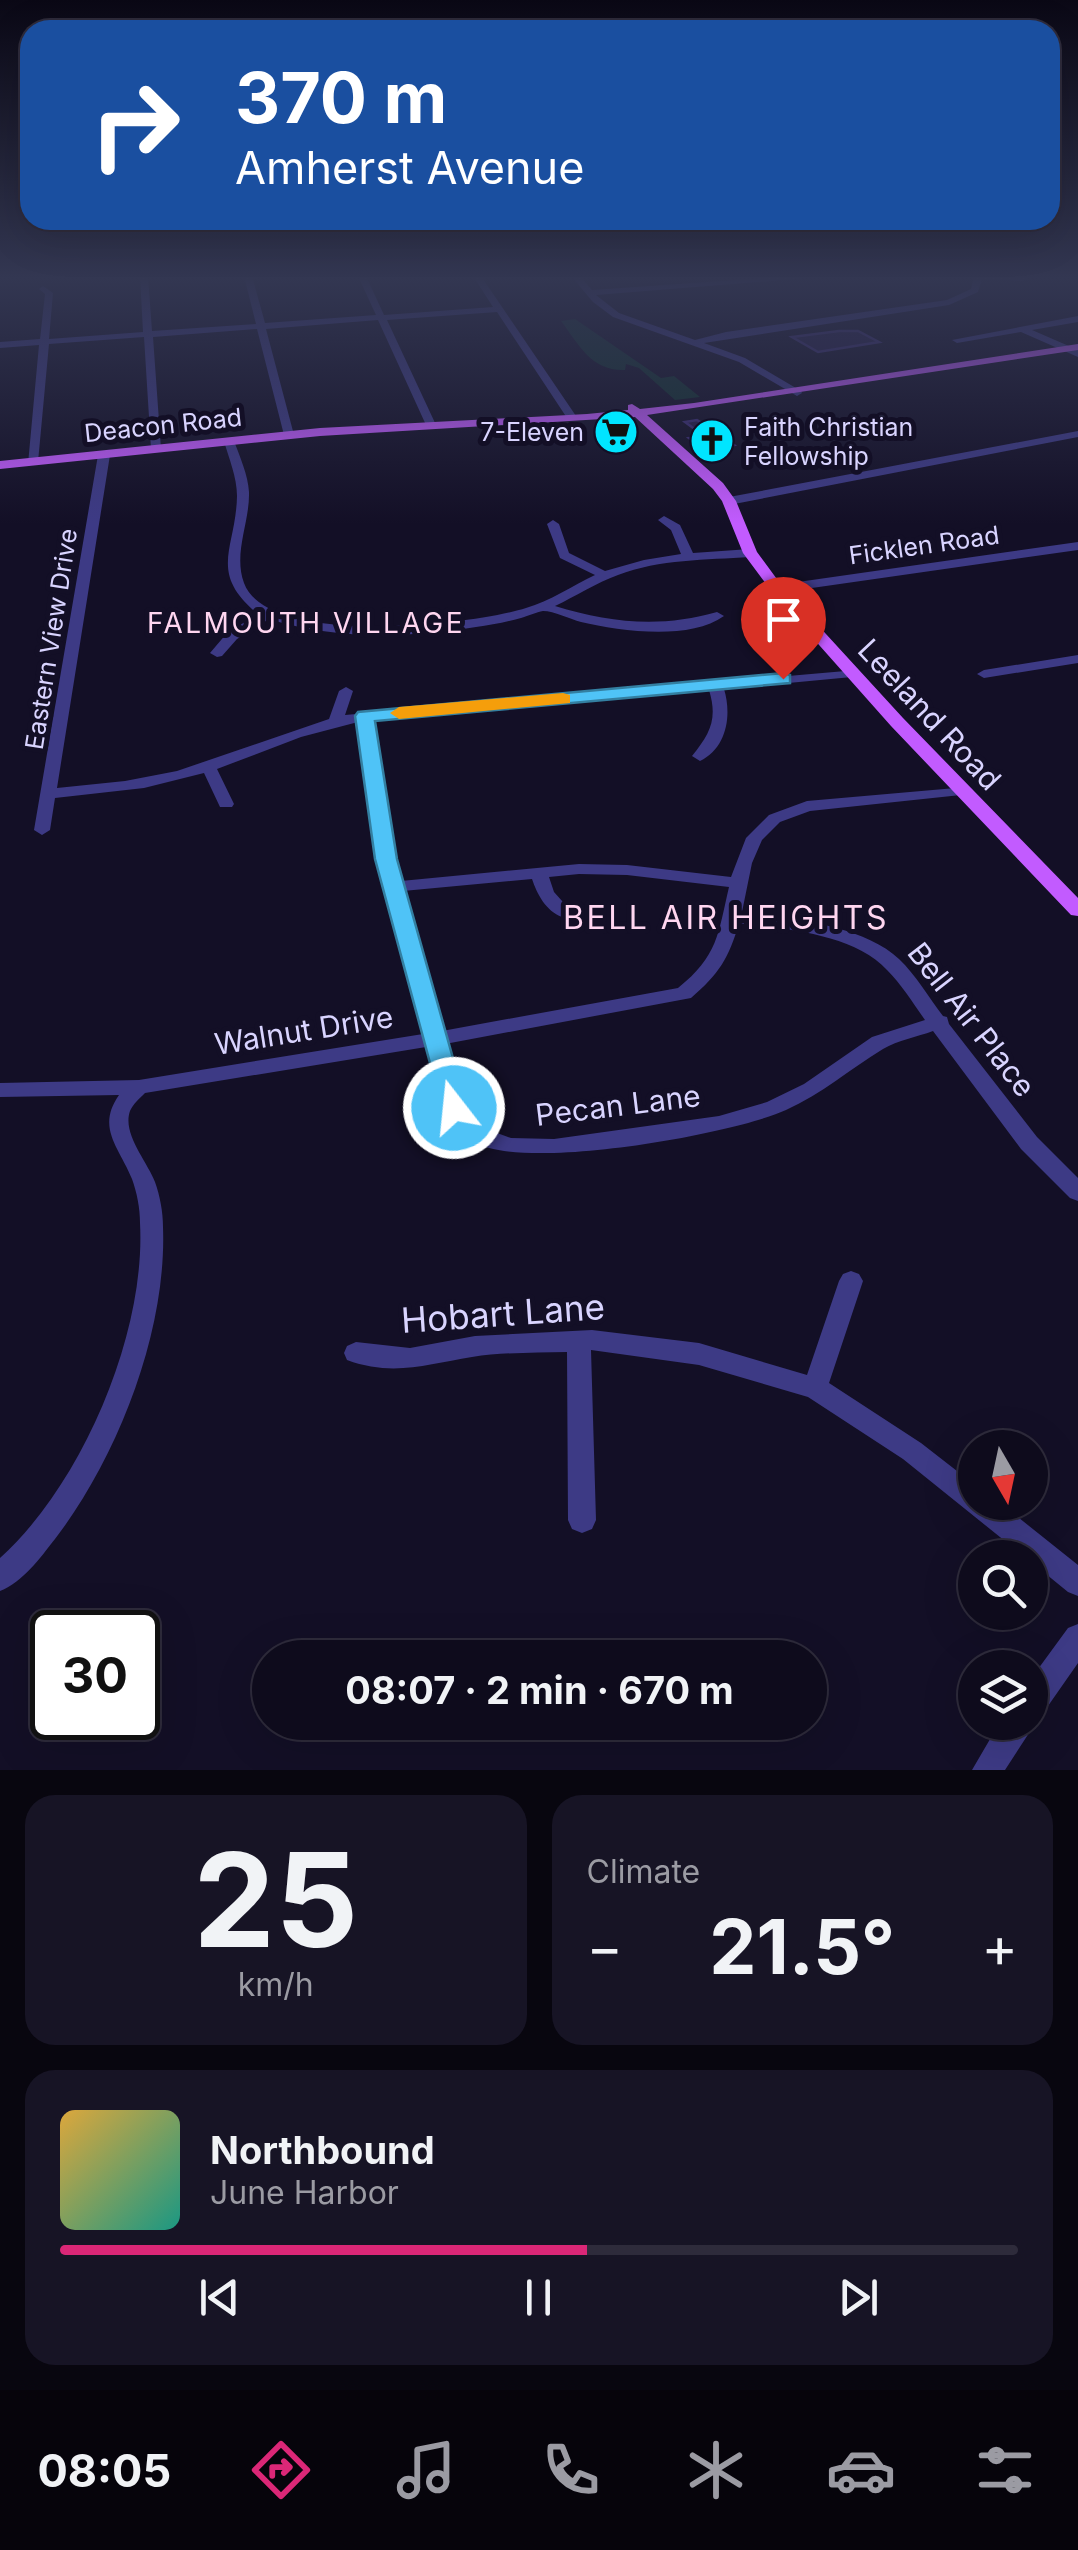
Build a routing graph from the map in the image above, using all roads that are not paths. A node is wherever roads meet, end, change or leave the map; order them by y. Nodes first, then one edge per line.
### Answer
1 (42, 359) edge
2 (150, 359) edge
3 (269, 359) edge
4 (400, 359) edge
5 (532, 359) edge
6 (738, 359) edge
7 (999, 359) edge
8 (794, 391) junction
9 (635, 410) junction
10 (571, 416) junction
11 (430, 425) junction
12 (1078, 434) edge
13 (289, 435) junction
14 (229, 441) junction
15 (156, 449) junction
16 (104, 454) junction
17 (32, 462) junction
18 (0, 465) edge
19 (729, 501) junction
20 (664, 520) dead end
21 (553, 524) dead end
22 (1078, 546) edge
23 (750, 553) junction
24 (689, 557) junction
25 (604, 576) junction
26 (777, 589) junction
27 (543, 607) junction
28 (268, 614) junction
29 (717, 616) dead end
30 (217, 653) dead end
31 (1078, 659) edge
32 (852, 673) junction
33 (984, 674) dead end
34 (715, 685) junction
35 (346, 691) dead end
36 (365, 716) junction
37 (336, 721) junction
38 (700, 756) dead end
39 (208, 766) junction
40 (960, 790) junction
41 (48, 794) junction
42 (226, 804) dead end
43 (42, 830) dead end
44 (539, 872) junction
45 (738, 883) junction
46 (393, 887) junction
47 (1078, 910) edge
48 (562, 911) dead end
49 (732, 916) junction
50 (940, 1022) junction
51 (434, 1039) junction
52 (139, 1086) junction
53 (0, 1090) edge
54 (1078, 1192) edge
55 (851, 1281) dead end
56 (578, 1341) junction
57 (356, 1353) dead end
58 (814, 1388) junction
59 (958, 1488) edge
60 (582, 1520) dead end
61 (999, 1520) edge
62 (0, 1577) edge
63 (1078, 1582) edge
64 (1078, 1638) edge
65 (1048, 1680) edge
66 (1006, 1740) edge
67 (987, 1770) edge

1 - 17 street
2 - 15 street
3 - 13 street
4 - 11 street
5 - 10 street
6 - 8 street
7 - 8 main road, Deacon Road
8 - 9 main road, Deacon Road
9 - 10 main road, Deacon Road
9 - 19 main road, Leeland Road
10 - 11 main road, Deacon Road
11 - 13 main road, Deacon Road
12 - 19 street
13 - 14 main road, Deacon Road
14 - 15 main road, Deacon Road
14 - 28 street
15 - 16 main road, Deacon Road
16 - 17 main road, Deacon Road
16 - 41 street, Eastern View Drive
17 - 18 main road, Deacon Road
19 - 23 main road, Leeland Road
20 - 24 street
21 - 25 street
22 - 26 street, Ficklen Road
23 - 24 street
23 - 26 main road, Leeland Road
24 - 25 street
25 - 27 street
26 - 32 main road, Leeland Road
27 - 28 street
27 - 29 street
28 - 30 street
31 - 33 street
32 - 34 street
32 - 40 main road, Leeland Road
34 - 36 street
34 - 38 street
35 - 37 street
36 - 37 street
36 - 46 street, Pecan Lane
37 - 39 street
39 - 41 street
39 - 42 street
40 - 45 street, Walnut Drive
40 - 47 main road, Leeland Road
41 - 43 street, Eastern View Drive
44 - 45 street
44 - 46 street
44 - 48 street
45 - 49 street, Walnut Drive
46 - 51 street, Pecan Lane
49 - 50 street, Bell Air Place
49 - 51 street, Walnut Drive
50 - 51 street, Pecan Lane
50 - 54 street, Bell Air Place
51 - 52 street, Walnut Drive
52 - 53 street, Walnut Drive
52 - 62 street
55 - 58 street
56 - 57 street, Hobart Lane
56 - 58 street, Hobart Lane
56 - 60 street
58 - 59 street, Hobart Lane
61 - 63 street, Hobart Lane
64 - 65 street
66 - 67 street

